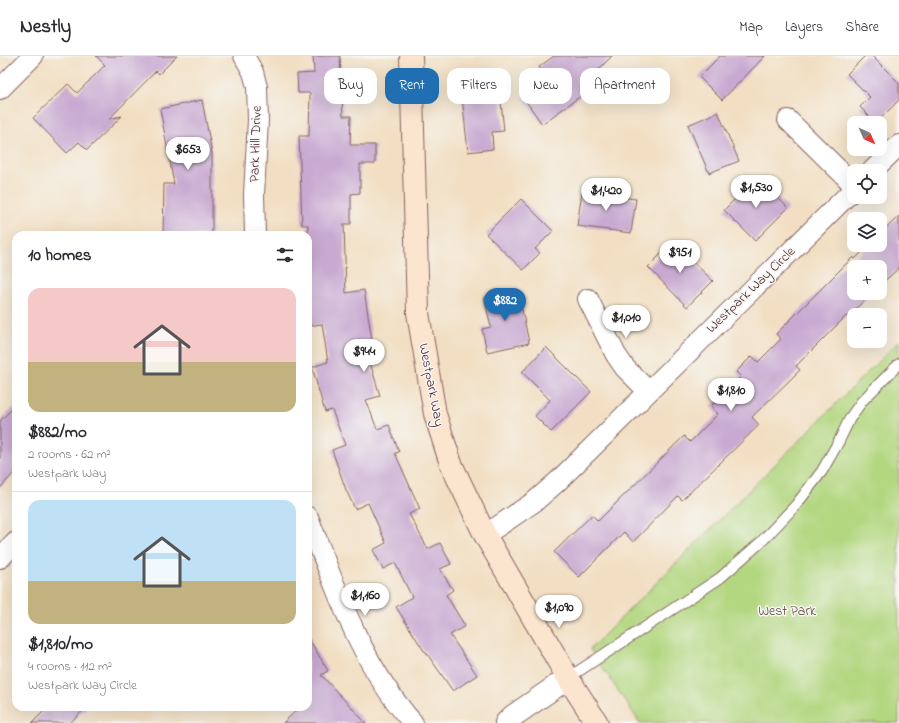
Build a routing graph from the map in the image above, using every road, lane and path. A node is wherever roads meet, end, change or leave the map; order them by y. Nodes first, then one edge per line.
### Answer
1 (33, 56) edge
2 (244, 56) edge
3 (415, 57) edge
4 (0, 88) edge
5 (788, 120) dead end
6 (899, 145) edge
7 (879, 164) edge
8 (847, 178) edge
9 (847, 196) edge
10 (255, 231) edge
11 (588, 299) dead end
12 (899, 364) edge
13 (648, 391) junction
14 (312, 527) edge
15 (485, 535) junction
16 (12, 546) edge
17 (0, 558) edge
18 (568, 678) junction
19 (413, 723) edge
20 (506, 723) edge
21 (596, 723) edge

1 - 4 street
2 - 10 street, Park Hill Drive
3 - 15 main road, Westpark Way
5 - 8 street
6 - 7 street
9 - 13 street, Westpark Way Circle
11 - 13 street
12 - 18 lane
13 - 15 street, Westpark Way Circle
14 - 19 street
15 - 18 main road, Westpark Way
16 - 17 street
18 - 20 street
18 - 21 main road, Westpark Way

